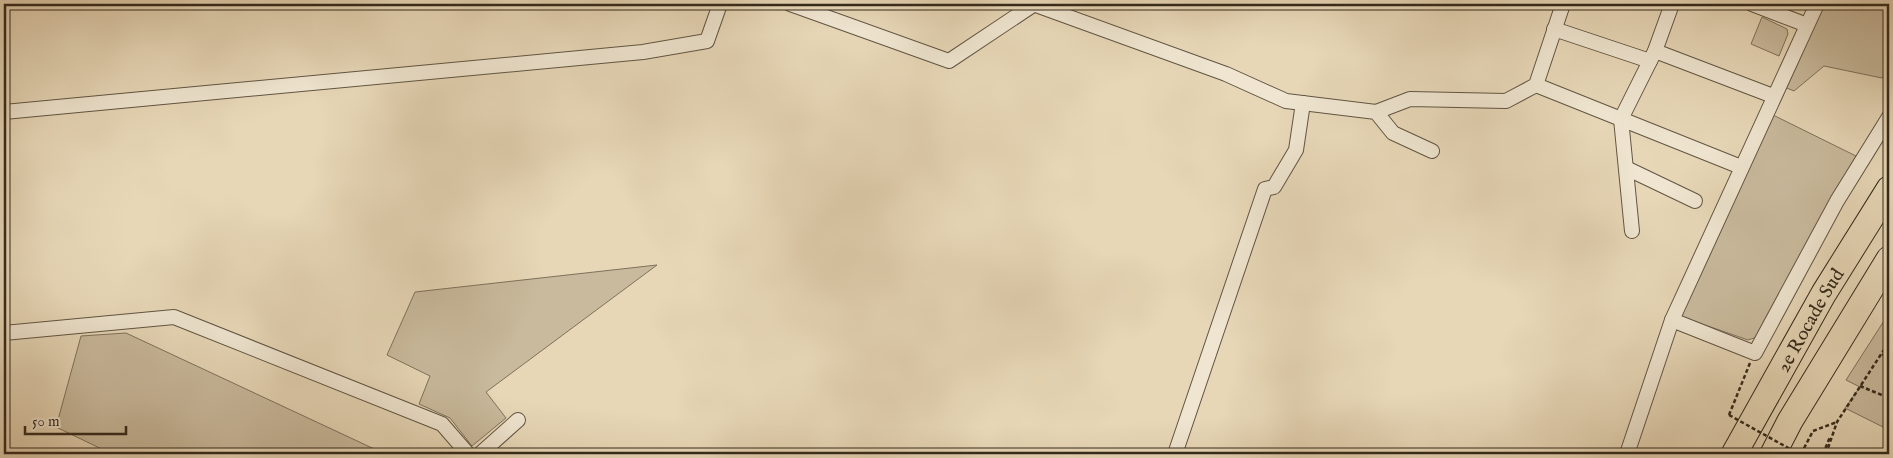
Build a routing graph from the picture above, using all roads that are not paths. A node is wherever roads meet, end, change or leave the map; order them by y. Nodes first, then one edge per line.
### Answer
1 (720, 4) edge
2 (790, 4) edge
3 (1033, 4) edge
4 (1563, 4) edge
5 (1672, 4) edge
6 (1752, 4) edge
7 (1817, 4) edge
8 (1807, 25) junction
9 (1554, 29) junction
10 (1652, 56) junction
11 (1536, 85) junction
12 (1772, 96) junction
13 (1302, 104) junction
14 (4, 112) edge
15 (1376, 112) junction
16 (1889, 117) edge
17 (1621, 119) junction
18 (1432, 151) dead end
19 (1741, 167) junction
20 (1626, 168) junction
21 (1889, 189) edge
22 (1695, 201) dead end
23 (1632, 231) dead end
24 (1889, 259) edge
25 (1672, 320) junction
26 (4, 333) edge
27 (518, 420) dead end
28 (468, 454) edge
29 (480, 454) edge
30 (1175, 454) edge
31 (1627, 454) edge
32 (1734, 454) edge
33 (1773, 454) edge

1 - 14 street
2 - 3 street
3 - 13 street
4 - 9 street
5 - 10 street
6 - 8 street
7 - 8 street
8 - 12 street
9 - 10 street
9 - 11 street
10 - 12 street
10 - 17 street
11 - 15 street
11 - 17 street
12 - 19 street
13 - 15 street
13 - 30 street
15 - 18 street
16 - 25 street
17 - 19 street
17 - 20 street
19 - 25 street
20 - 22 street
20 - 23 street
21 - 32 highway, 2e Rocade Sud
24 - 33 highway, 2e Rocade Sud
25 - 31 street
26 - 28 street
27 - 29 street

